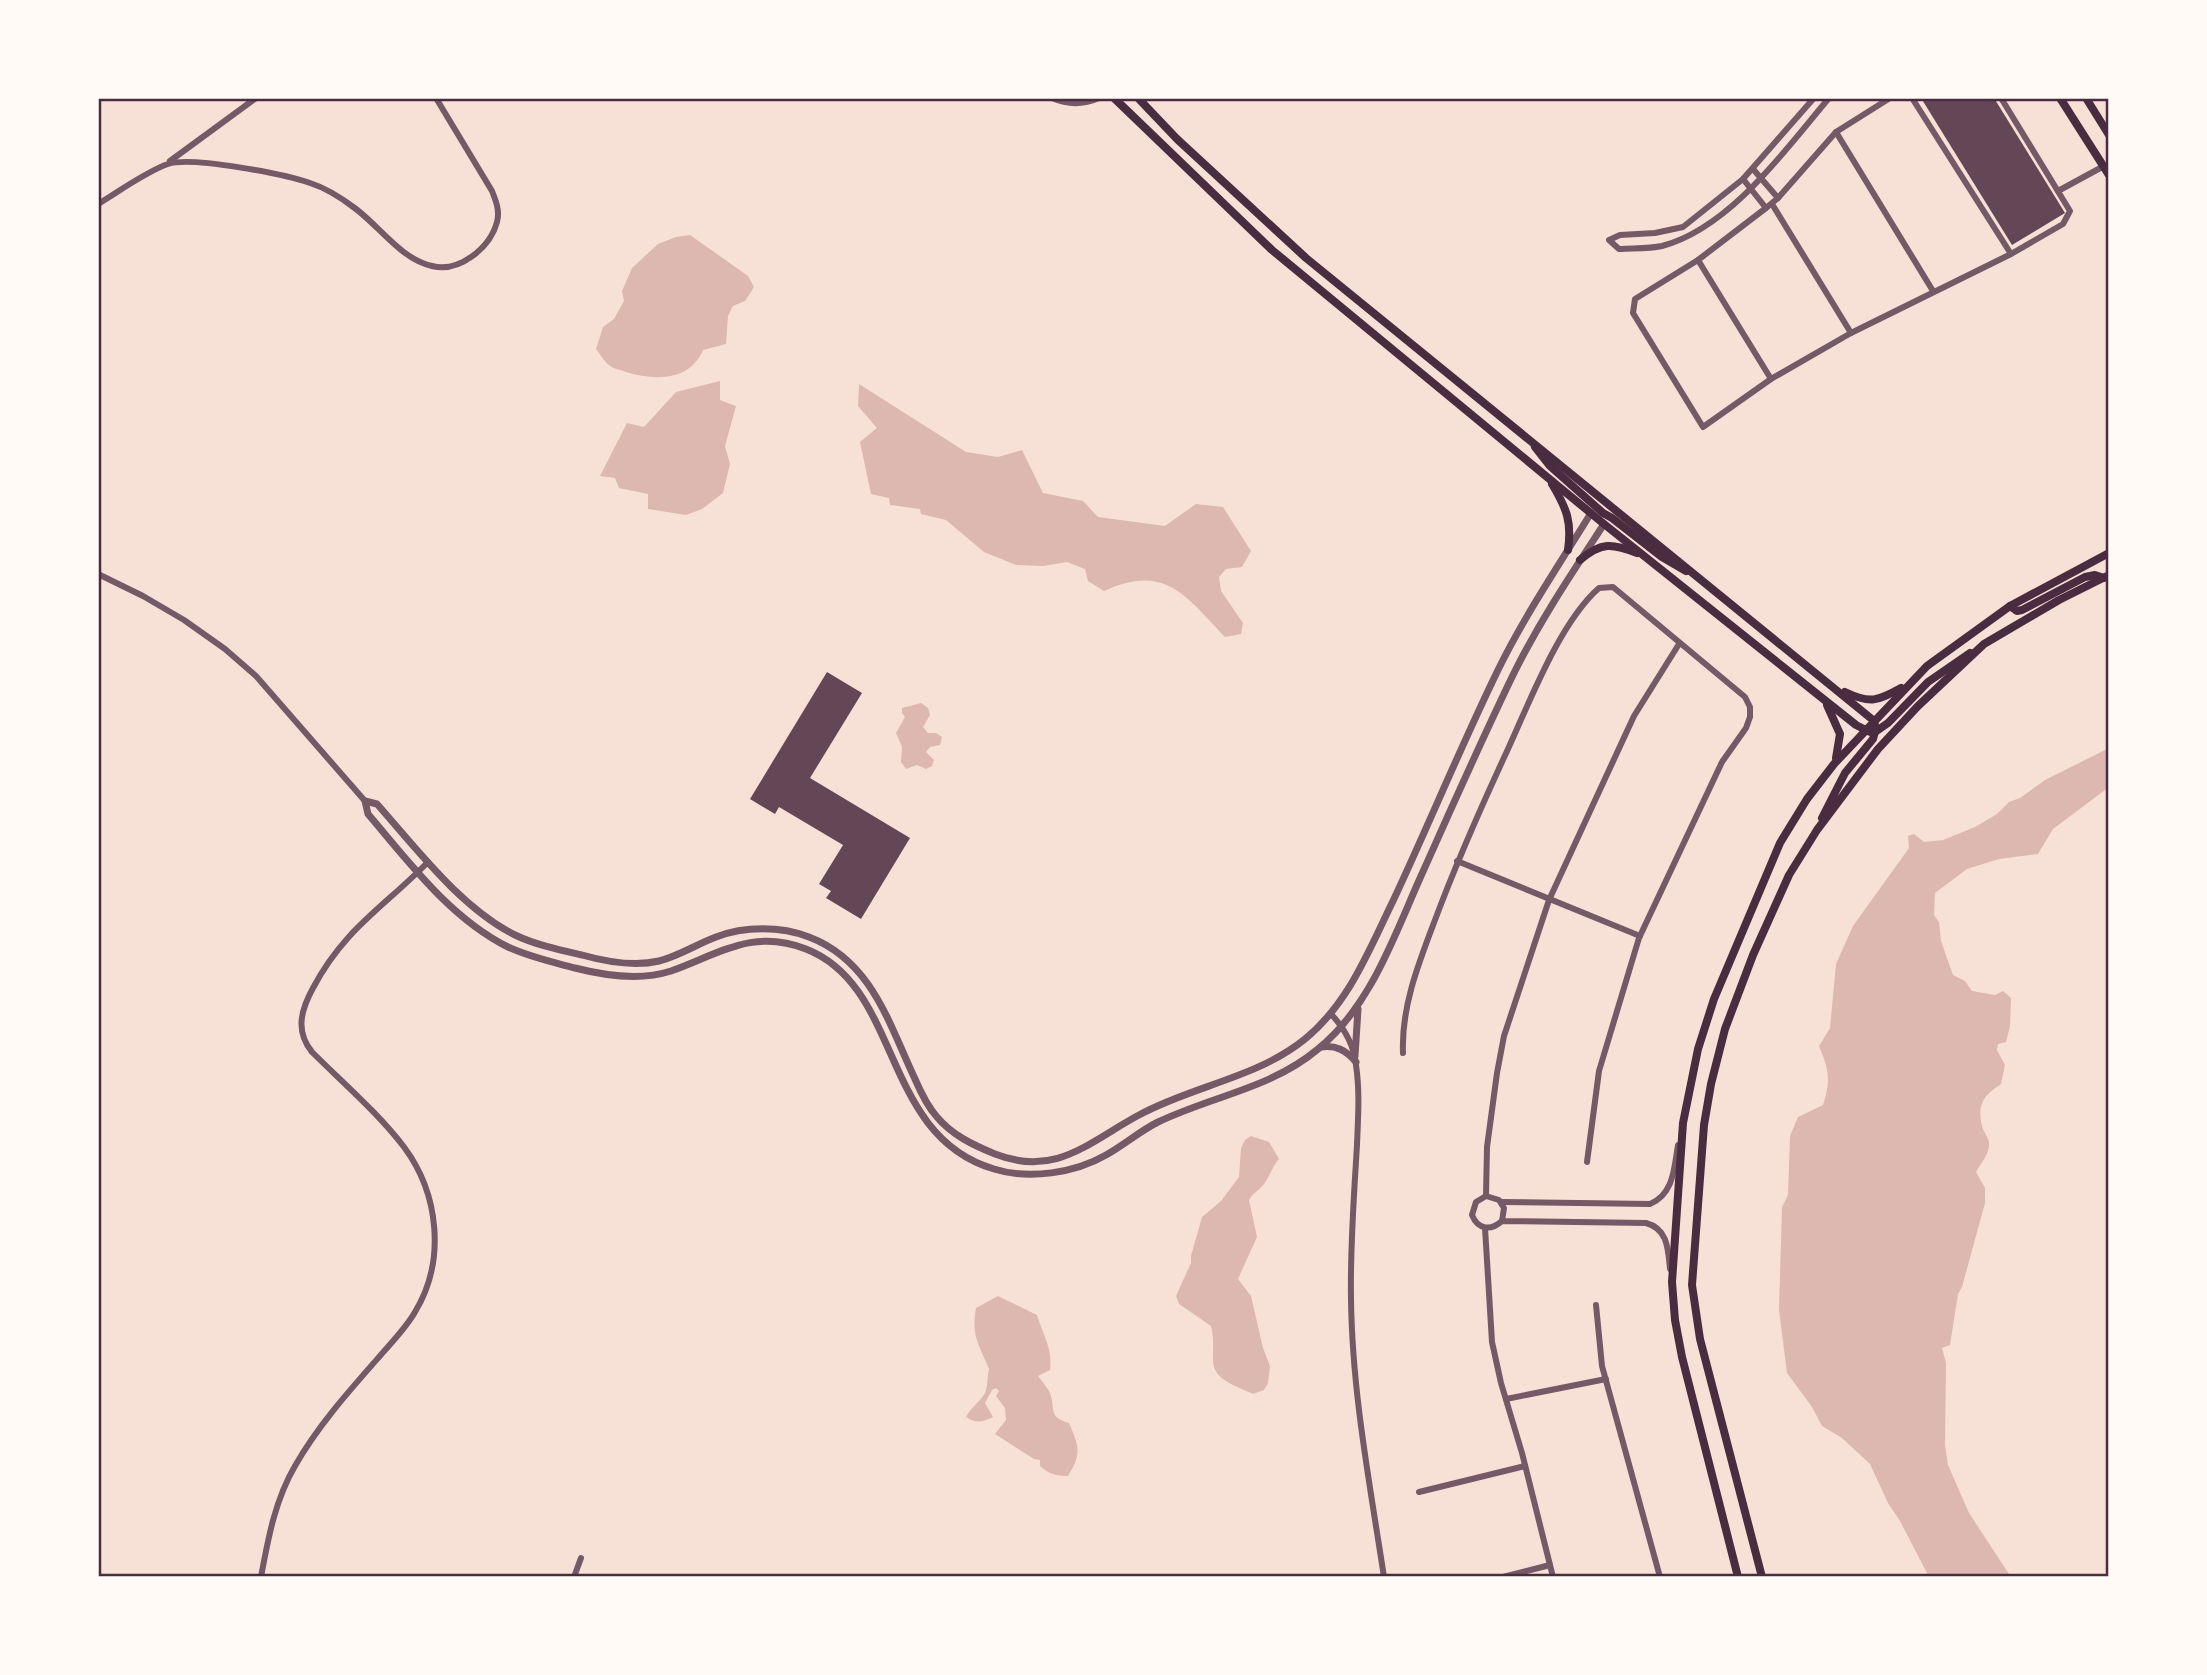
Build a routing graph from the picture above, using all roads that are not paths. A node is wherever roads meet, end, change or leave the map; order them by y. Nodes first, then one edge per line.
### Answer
1 (256, 98) edge
2 (436, 98) edge
3 (1052, 98) edge
4 (1098, 98) edge
5 (1114, 98) edge
6 (1138, 98) edge
7 (1814, 98) edge
8 (1829, 98) edge
9 (1890, 98) edge
10 (1912, 98) edge
11 (2001, 98) edge
12 (2060, 98) edge
13 (2086, 98) edge
14 (1836, 132) junction
15 (2109, 135) edge
16 (166, 164) junction
17 (1753, 169) junction
18 (2106, 170) edge
19 (1744, 179) junction
20 (1761, 179) junction
21 (1751, 189) junction
22 (2058, 191) junction
23 (1778, 198) junction
24 (98, 204) edge
25 (1769, 206) junction
26 (2011, 254) junction
27 (1698, 260) junction
28 (1933, 291) junction
29 (1851, 333) junction
30 (1771, 379) junction
31 (1527, 436) junction
32 (1548, 477) junction
33 (1591, 513) junction
34 (1603, 513) junction
35 (1604, 524) junction
36 (1568, 550) junction
37 (2109, 553) edge
38 (1646, 557) junction
39 (1580, 560) junction
40 (98, 574) edge
41 (2107, 576) edge
42 (1699, 578) junction
43 (2010, 606) junction
44 (1679, 645) junction
45 (1984, 645) junction
46 (1498, 671) junction
47 (1513, 676) junction
48 (1911, 681) junction
49 (1829, 685) junction
50 (1826, 702) junction
51 (1873, 720) junction
52 (1864, 731) junction
53 (1875, 732) junction
54 (1834, 764) junction
55 (365, 801) junction
56 (1817, 830) junction
57 (1457, 861) junction
58 (428, 862) junction
59 (418, 873) junction
60 (1549, 900) junction
61 (496, 924) junction
62 (486, 934) junction
63 (1640, 936) junction
64 (1358, 1005) junction
65 (1331, 1014) junction
66 (1343, 1027) junction
67 (1321, 1047) junction
68 (1403, 1053) dead end
69 (1355, 1059) junction
70 (1683, 1123) junction
71 (1587, 1162) dead end
72 (1486, 1196) junction
73 (1501, 1202) junction
74 (1502, 1221) junction
75 (1485, 1228) junction
76 (1672, 1282) junction
77 (1596, 1305) dead end
78 (1605, 1379) junction
79 (1506, 1399) junction
80 (1525, 1466) junction
81 (1419, 1492) dead end
82 (581, 1558) dead end
83 (1550, 1565) junction
84 (261, 1577) edge
85 (574, 1577) edge
86 (1384, 1577) edge
87 (1503, 1577) edge
88 (1553, 1577) edge
89 (1660, 1577) edge
90 (1738, 1577) edge
91 (1762, 1577) edge

1 - 16 street
2 - 16 street
3 - 4 street
5 - 32 main road
6 - 31 main road
7 - 17 street
8 - 20 street
9 - 14 street
10 - 26 street
11 - 22 street
12 - 18 main road
13 - 15 main road
14 - 23 street
14 - 28 street
16 - 24 street
17 - 19 street
17 - 20 street
18 - 22 street
19 - 21 street
19 - 21 street
20 - 21 street
20 - 23 street
21 - 25 street
22 - 26 street
23 - 25 street
25 - 27 street
25 - 29 street
26 - 28 street
27 - 30 street
27 - 30 street
28 - 29 street
29 - 30 street
31 - 34 main road
31 - 42 main road
32 - 33 main road
32 - 36 main road
33 - 34 main road
33 - 35 main road
33 - 36 street
34 - 35 main road
34 - 42 main road
35 - 38 main road
35 - 39 street
36 - 46 street
37 - 43 main road
38 - 39 main road
38 - 50 main road
39 - 47 street
40 - 55 street
41 - 43 main road
41 - 45 main road
42 - 49 main road
43 - 48 main road
44 - 57 street
44 - 60 street
44 - 63 street
45 - 53 main road
45 - 56 main road
46 - 47 street
46 - 65 street
47 - 64 street
48 - 49 main road
48 - 51 main road
49 - 51 main road
50 - 52 main road
50 - 54 main road
51 - 52 main road
51 - 53 main road
52 - 53 main road
52 - 54 main road
53 - 56 main road
54 - 70 main road
55 - 58 street
55 - 59 street
56 - 91 main road
57 - 60 street
57 - 68 street
58 - 59 street
58 - 61 street
59 - 62 street
59 - 84 street
60 - 63 street
60 - 72 street
61 - 62 street
61 - 65 street
62 - 67 street
63 - 71 street
64 - 66 street
64 - 69 street
65 - 66 street
66 - 67 street
66 - 69 street
67 - 69 street
69 - 86 street
70 - 73 street
70 - 76 main road
72 - 73 street
72 - 75 street
73 - 74 street
74 - 75 street
74 - 76 street
75 - 79 street
76 - 90 main road
77 - 78 street
78 - 79 street
78 - 89 street
79 - 80 street
80 - 81 street
80 - 83 street
82 - 85 street
83 - 87 street
83 - 88 street

